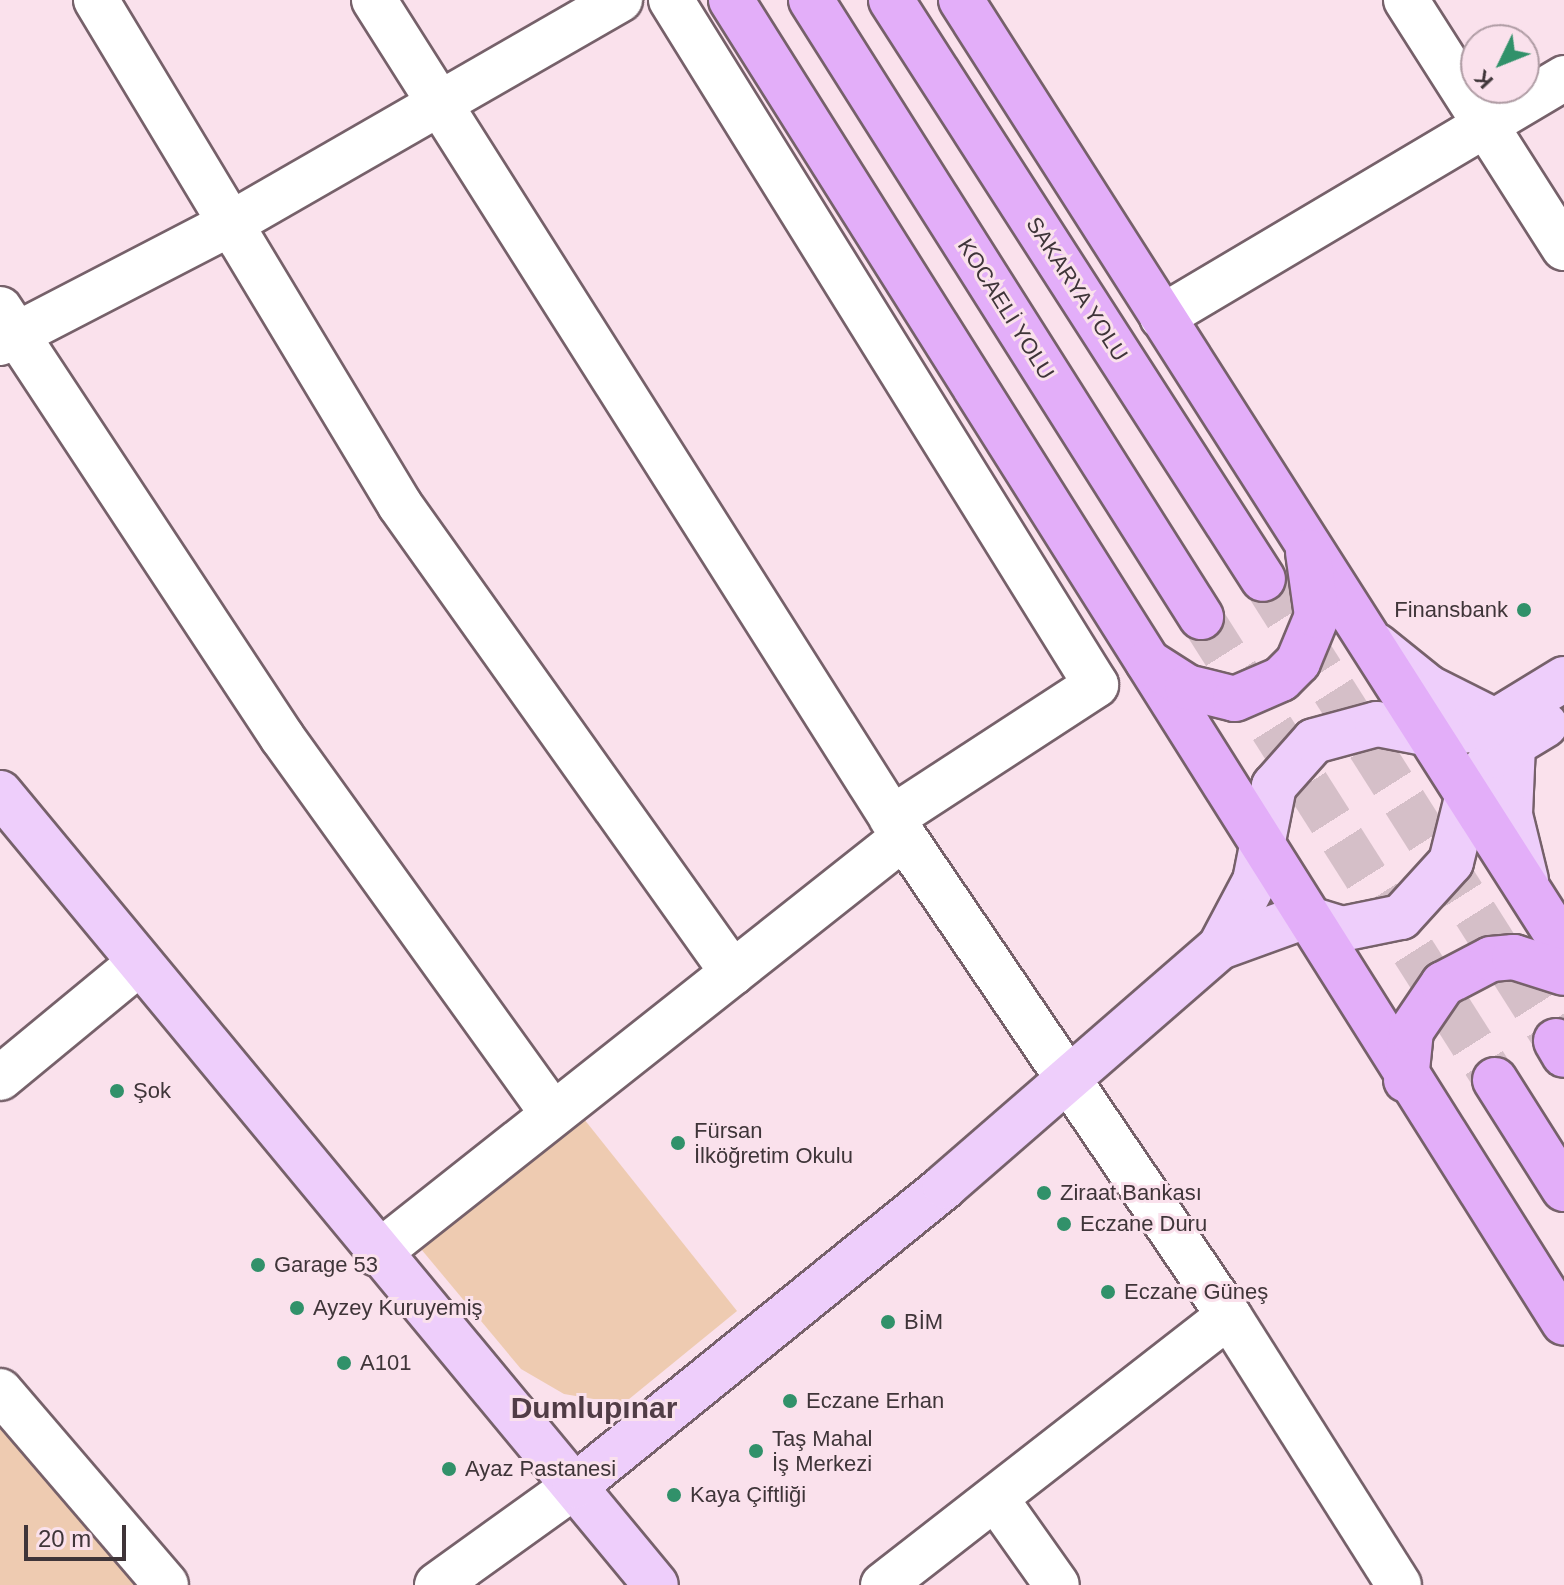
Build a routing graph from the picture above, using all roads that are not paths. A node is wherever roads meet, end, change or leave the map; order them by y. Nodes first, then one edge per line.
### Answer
1 (96, 0) edge
2 (374, 0) edge
3 (620, 0) edge
4 (671, 0) edge
5 (731, 0) edge
6 (811, 0) edge
7 (891, 0) edge
8 (961, 0) edge
9 (1406, 0) edge
10 (1564, 78) edge
11 (439, 104) junction
12 (1486, 131) junction
13 (230, 224) junction
14 (1564, 248) edge
15 (1162, 317) junction
16 (5, 328) edge
17 (1289, 510) junction
18 (1263, 579) tunnel mouth
19 (1201, 617) tunnel mouth
20 (1377, 646) junction
21 (1142, 659) junction
22 (1564, 679) edge
23 (1564, 713) edge
24 (1434, 735) junction
25 (1491, 748) junction
26 (0, 793) edge
27 (898, 828) junction
28 (1263, 855) junction
29 (1528, 886) junction
30 (1303, 917) junction
31 (1564, 946) edge
32 (1220, 947) junction
33 (137, 965) junction
34 (733, 973) junction
35 (1564, 973) edge
36 (0, 1078) edge
37 (1071, 1078) junction
38 (1406, 1080) junction
39 (1495, 1080) tunnel mouth
40 (553, 1114) junction
41 (1564, 1189) edge
42 (377, 1254) junction
43 (1229, 1316) junction
44 (1564, 1323) edge
45 (0, 1391) edge
46 (575, 1486) junction
47 (996, 1499) junction
48 (166, 1585) edge
49 (437, 1585) edge
50 (656, 1585) edge
51 (883, 1585) edge
52 (1057, 1585) edge
53 (1399, 1585) edge

1 - 13 street
2 - 11 street
3 - 11 street
4 - 27 street
5 - 21 highway
6 - 19 highway, KOCAELİ YOLU
7 - 18 highway, SAKARYA YOLU
8 - 15 highway
9 - 12 street
10 - 12 street
11 - 13 street
11 - 27 street
12 - 14 street
12 - 15 street
13 - 16 street
13 - 34 street
15 - 17 highway
16 - 40 street
17 - 20 highway
17 - 21 highway
20 - 24 highway
20 - 25 main road
21 - 28 highway
22 - 25 main road
23 - 25 main road
24 - 25 highway
24 - 25 main road
24 - 28 main road
25 - 29 highway
25 - 29 main road
25 - 30 main road
26 - 33 main road
27 - 34 street
27 - 37 street
28 - 30 highway
28 - 32 main road
29 - 31 highway
30 - 32 main road
30 - 38 highway
32 - 37 main road
33 - 36 street
33 - 42 main road
34 - 40 street
35 - 38 highway
37 - 43 street
37 - 46 main road
38 - 44 highway
39 - 41 highway
40 - 42 street
42 - 46 main road
43 - 47 street
43 - 53 street
45 - 48 street
46 - 49 street
46 - 50 main road
47 - 51 street
47 - 52 street

